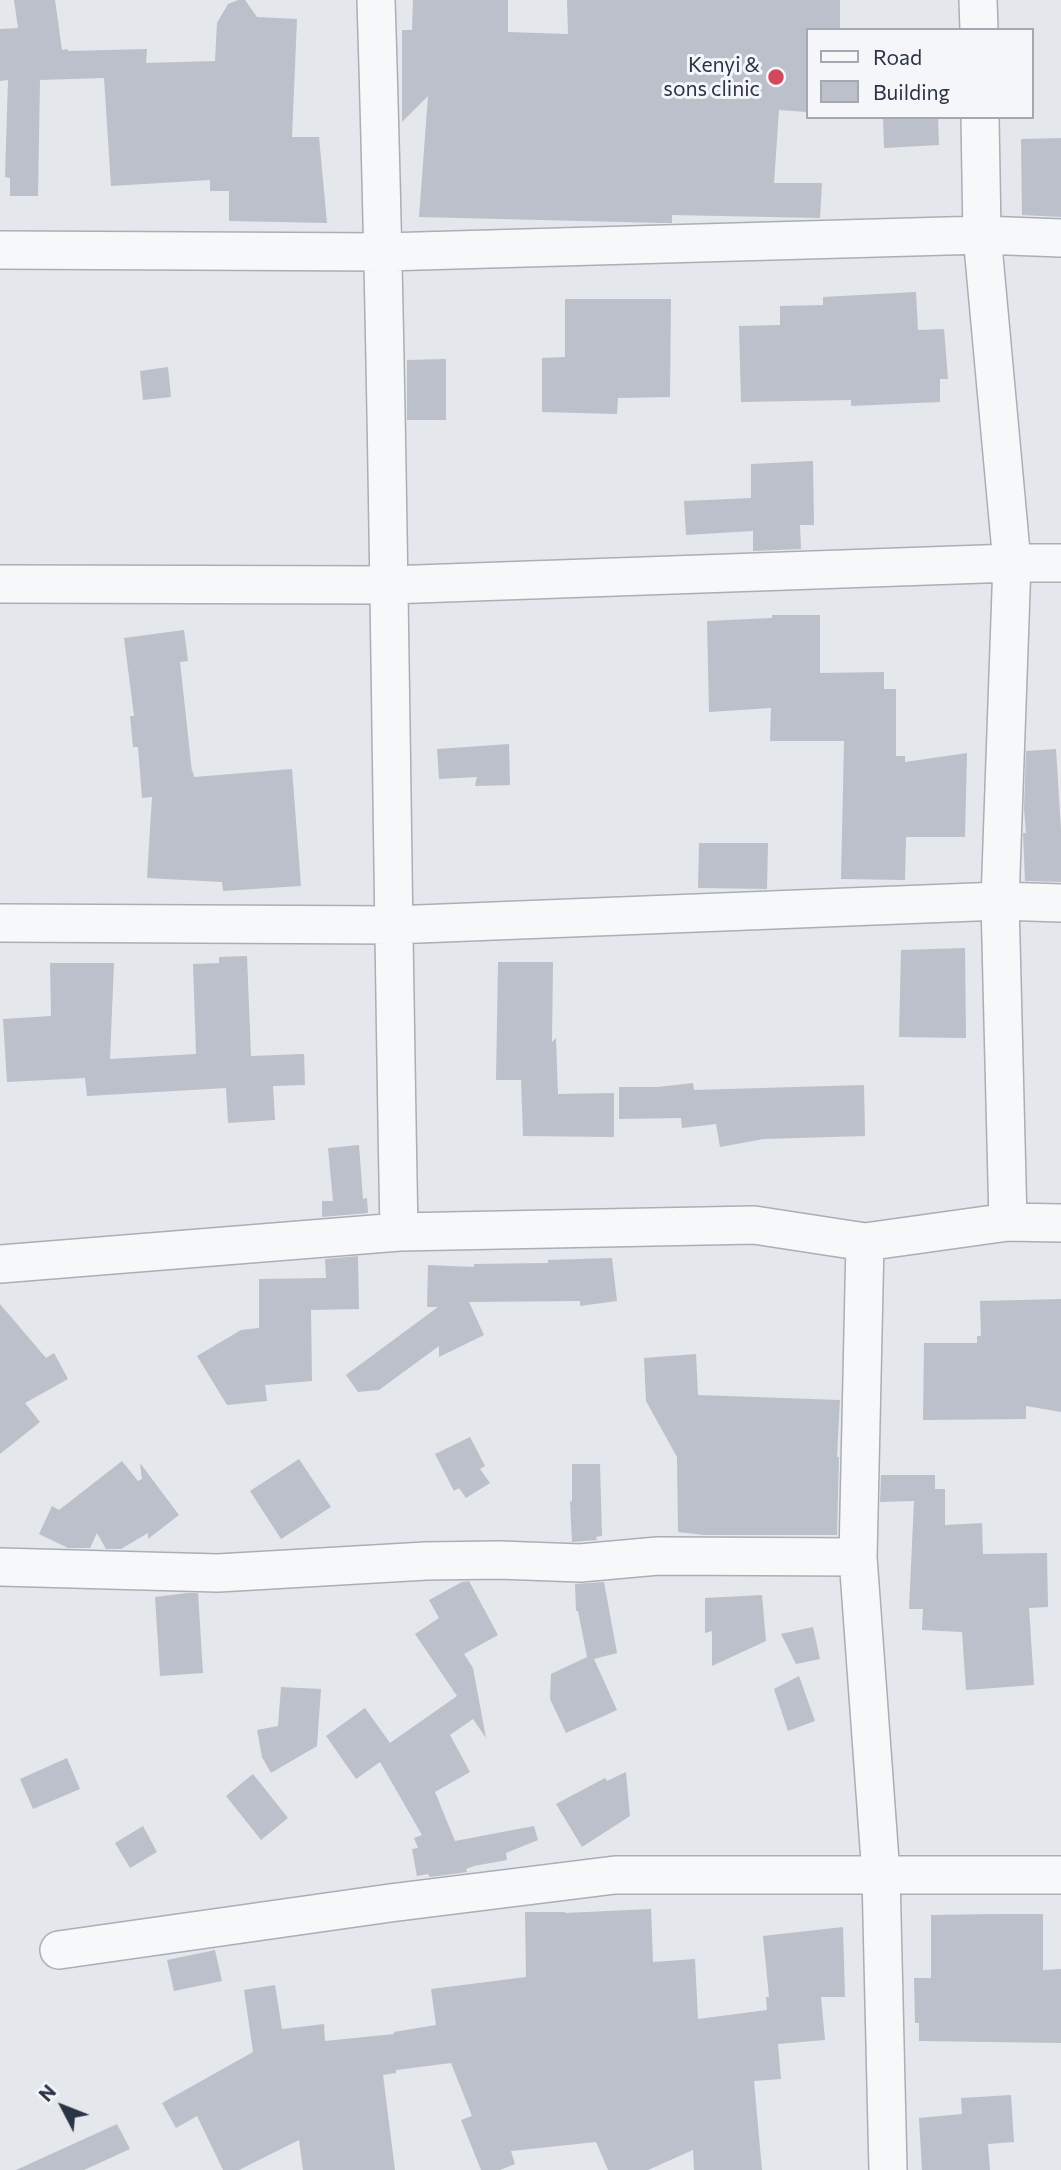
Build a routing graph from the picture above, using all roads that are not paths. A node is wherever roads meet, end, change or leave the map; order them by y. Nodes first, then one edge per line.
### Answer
1 (376, 0) edge
2 (978, 0) edge
3 (979, 28) edge
4 (980, 119) edge
5 (982, 235) junction
6 (1061, 238) edge
7 (0, 250) edge
8 (384, 252) junction
9 (1012, 563) junction
10 (1061, 563) edge
11 (0, 584) edge
12 (389, 584) junction
13 (1000, 901) junction
14 (1061, 903) edge
15 (0, 923) edge
16 (393, 925) junction
17 (1008, 1222) junction
18 (1061, 1223) edge
19 (399, 1232) junction
20 (866, 1242) junction
21 (0, 1264) edge
22 (858, 1557) junction
23 (0, 1567) edge
24 (881, 1875) junction
25 (1061, 1875) edge
26 (59, 1950) dead end
27 (888, 2170) edge

1 - 8 street
2 - 3 street
4 - 5 street
5 - 6 street
5 - 8 street
5 - 9 street
7 - 8 street
8 - 12 street
9 - 10 street
9 - 12 street
9 - 13 street
11 - 12 street
12 - 16 street
13 - 14 street
13 - 16 street
13 - 17 street
15 - 16 street
16 - 19 street
17 - 18 street
17 - 20 street
19 - 20 street
19 - 21 street
20 - 22 street
22 - 23 street
22 - 24 street
24 - 25 street
24 - 26 street
24 - 27 street

